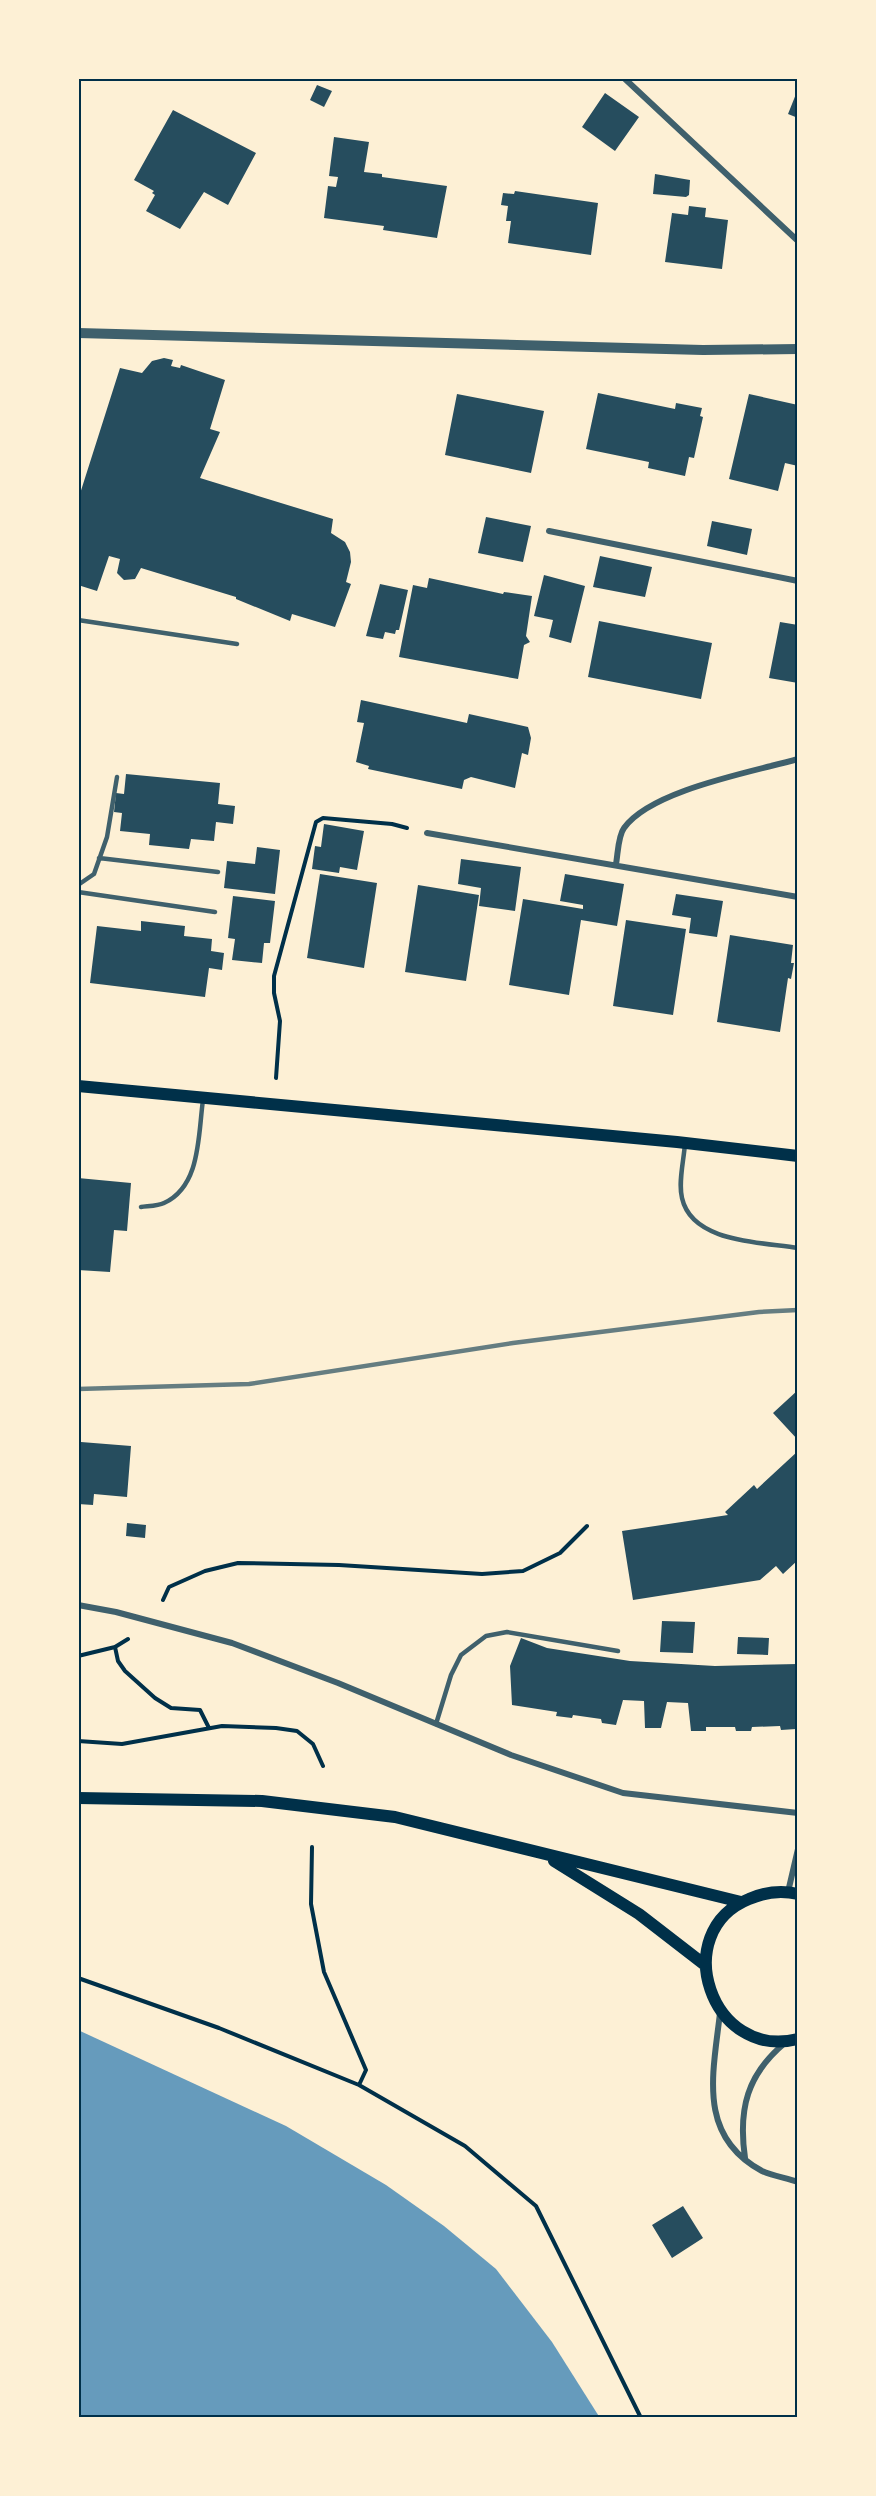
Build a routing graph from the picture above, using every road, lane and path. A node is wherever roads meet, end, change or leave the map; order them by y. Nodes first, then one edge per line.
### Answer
1 (624, 78) edge
2 (798, 241) edge
3 (78, 333) edge
4 (798, 349) edge
5 (549, 531) dead end
6 (798, 581) edge
7 (78, 620) edge
8 (237, 644) dead end
9 (798, 759) edge
10 (117, 777) dead end
11 (427, 833) joint
12 (99, 858) junction
13 (616, 864) junction
14 (218, 872) dead end
15 (78, 885) edge
16 (78, 892) edge
17 (798, 897) edge
18 (215, 912) dead end
19 (78, 1086) edge
20 (203, 1097) junction
21 (274, 1103) junction
22 (685, 1143) junction
23 (798, 1156) edge
24 (141, 1207) dead end
25 (798, 1248) edge
26 (587, 1526) dead end
27 (161, 1603) dead end
28 (78, 1605) edge
29 (135, 1636) dead end
30 (116, 1647) junction
31 (618, 1651) dead end
32 (78, 1656) edge
33 (436, 1724) junction
34 (209, 1728) junction
35 (78, 1741) edge
36 (323, 1766) dead end
37 (78, 1798) edge
38 (798, 1813) edge
39 (312, 1847) dead end
40 (798, 1849) edge
41 (542, 1854) junction
42 (793, 1893) edge
43 (741, 1902) junction
44 (705, 1965) junction
45 (78, 1978) edge
46 (721, 2012) junction
47 (792, 2040) edge
48 (359, 2085) junction
49 (745, 2159) junction
50 (798, 2182) edge
51 (641, 2418) edge

1 - 2 street
3 - 4 street
5 - 6 street
7 - 8 lane
9 - 13 street
10 - 12 lane
11 - 13 street
11 - 21 path
12 - 14 lane
12 - 15 lane
13 - 17 street
16 - 18 lane
19 - 20 main road
20 - 21 main road
20 - 24 lane
21 - 22 main road
22 - 23 main road
22 - 25 lane
26 - 27 path
28 - 33 street
29 - 30 path
30 - 32 path
30 - 34 path
31 - 33 lane
33 - 38 street
34 - 35 path
34 - 36 path
37 - 41 main road
39 - 48 path
40 - 42 street
41 - 43 main road
41 - 44 main road
42 - 43 main road
43 - 44 main road
44 - 46 main road
45 - 48 path
46 - 47 main road
46 - 49 street
47 - 49 street
48 - 51 path
49 - 50 street

